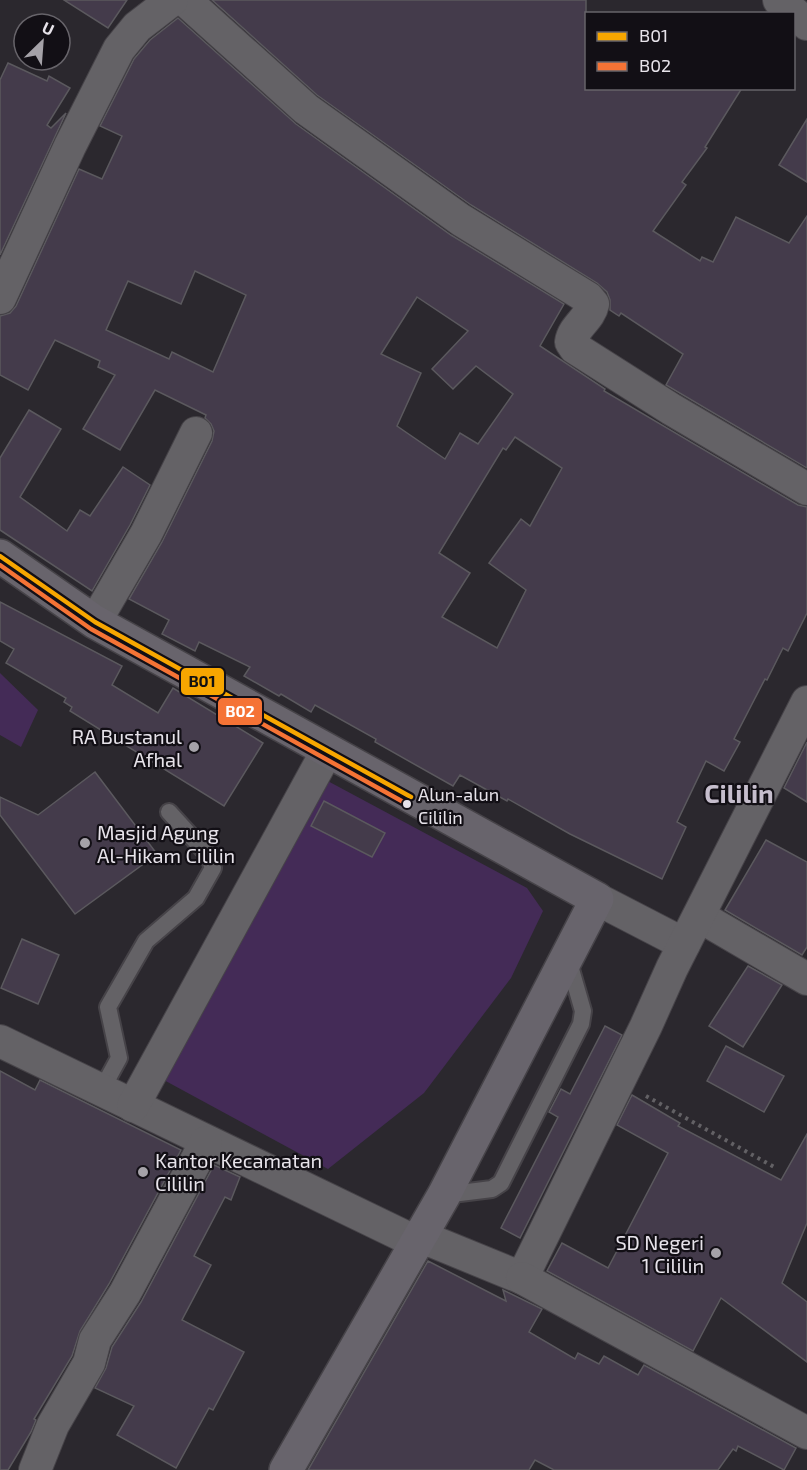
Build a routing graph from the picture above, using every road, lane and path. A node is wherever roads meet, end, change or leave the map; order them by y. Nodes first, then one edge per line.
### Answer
1 (172, 0) edge
2 (185, 0) edge
3 (779, 0) edge
4 (793, 12) edge
5 (795, 14) edge
6 (807, 24) edge
7 (0, 298) edge
8 (196, 433) dead end
9 (807, 489) edge
10 (0, 556) edge
11 (95, 622) junction
12 (807, 702) edge
13 (800, 735) edge
14 (327, 751) junction
15 (169, 812) dead end
16 (597, 899) junction
17 (699, 916) junction
18 (684, 944) junction
19 (567, 958) junction
20 (807, 979) edge
21 (0, 1041) edge
22 (619, 1081) junction
23 (101, 1091) junction
24 (133, 1106) junction
25 (206, 1142) junction
26 (776, 1168) dead end
27 (444, 1195) junction
28 (416, 1242) junction
29 (522, 1278) junction
30 (807, 1433) edge
31 (35, 1470) edge
32 (286, 1470) edge

1 - 7 street
2 - 9 street
3 - 4 street
5 - 6 street
8 - 11 street
10 - 11 main road
11 - 14 main road
12 - 13 street
13 - 17 street
14 - 16 main road
14 - 24 street
15 - 23 lane
16 - 18 street
16 - 19 main road
17 - 18 street
17 - 20 street
18 - 22 street
19 - 27 main road
19 - 27 lane
21 - 23 street
22 - 26 path
22 - 29 street
23 - 24 street
24 - 25 street
25 - 28 street
25 - 31 street
27 - 28 main road
28 - 29 street
28 - 32 main road
29 - 30 street

